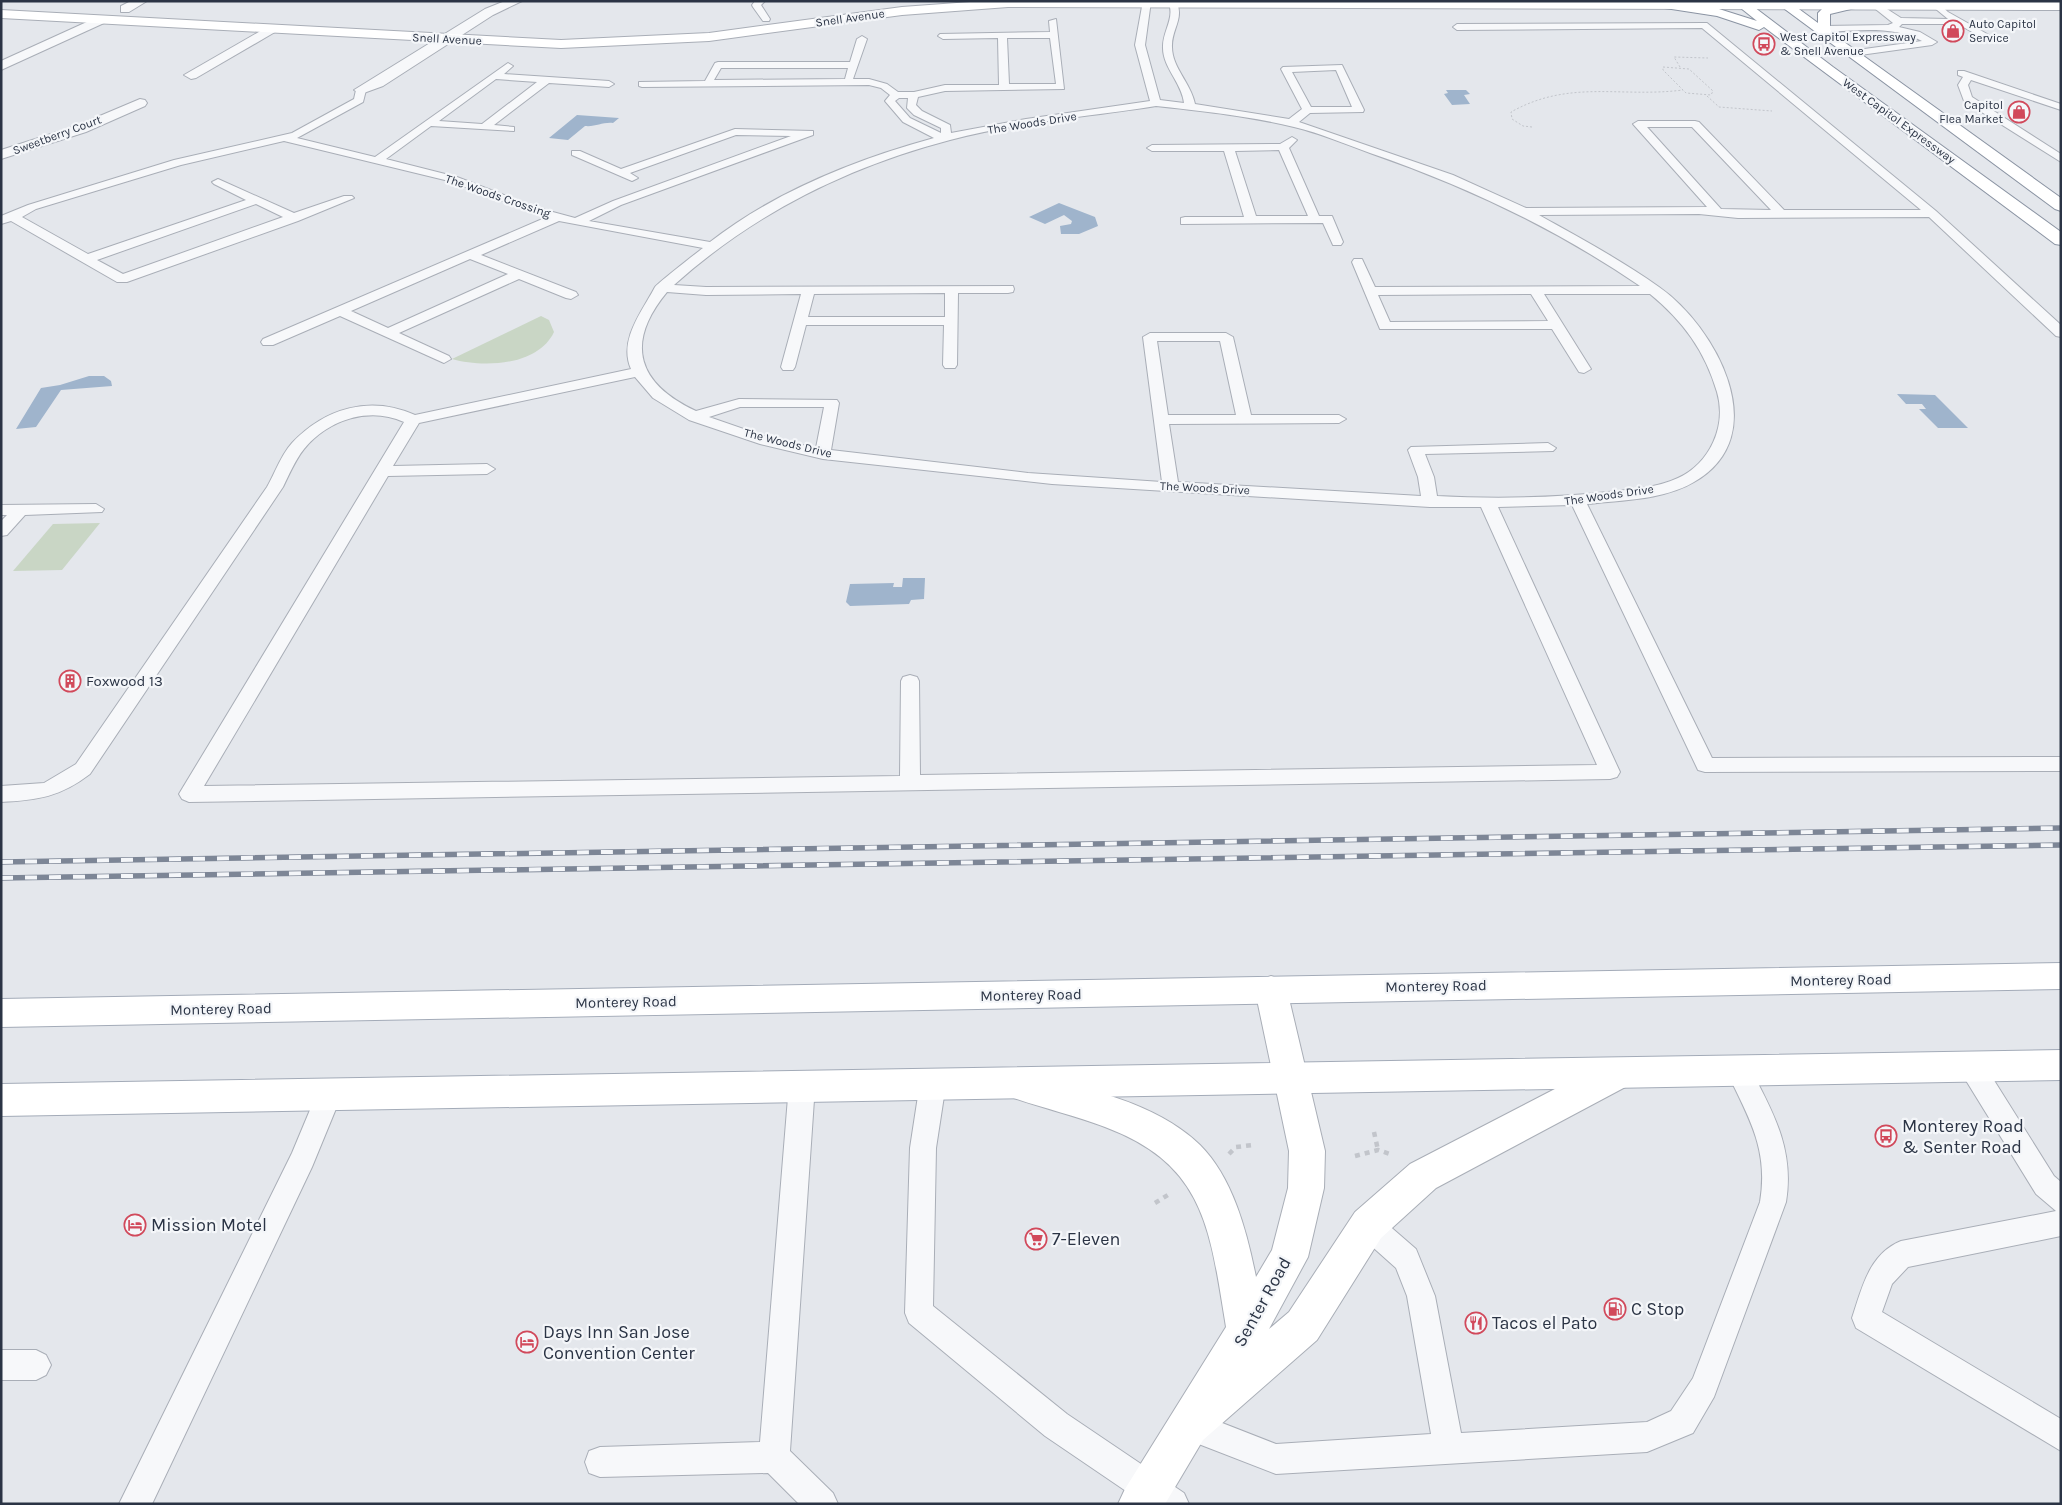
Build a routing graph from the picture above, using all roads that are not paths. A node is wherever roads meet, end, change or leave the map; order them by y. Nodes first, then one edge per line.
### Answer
1 (140, 1) edge
2 (516, 1) edge
3 (761, 1) edge
4 (893, 1) edge
5 (1, 2) edge
6 (1147, 2) edge
7 (1173, 2) edge
8 (1741, 3) edge
9 (1782, 3) edge
10 (1851, 4) junction
11 (1669, 5) junction
12 (1876, 5) junction
13 (1935, 5) junction
14 (2061, 6) edge
15 (124, 9) junction
16 (1, 14) edge
17 (1491, 16) dead end
18 (766, 19) junction
19 (100, 20) junction
20 (1053, 21) dead end
21 (1899, 21) junction
22 (1957, 22) junction
23 (1500, 26) junction
24 (1457, 27) dead end
25 (463, 28) junction
26 (1864, 28) junction
27 (1889, 28) junction
28 (271, 29) junction
29 (1779, 32) junction
30 (1826, 32) junction
31 (1002, 35) junction
32 (1055, 35) junction
33 (943, 36) dead end
34 (445, 39) junction
35 (862, 39) dead end
36 (1991, 39) dead end
37 (1893, 48) junction
38 (1853, 53) junction
39 (853, 65) junction
40 (1, 66) edge
41 (508, 66) dead end
42 (191, 74) dead end
43 (1137, 74) dead end
44 (494, 76) junction
45 (546, 80) junction
46 (848, 82) junction
47 (708, 83) junction
48 (609, 84) dead end
49 (642, 84) dead end
50 (1151, 84) junction
51 (1004, 88) junction
52 (361, 90) junction
53 (896, 95) junction
54 (914, 95) junction
55 (140, 103) dead end
56 (1156, 103) junction
57 (1190, 107) junction
58 (2061, 107) edge
59 (1308, 110) junction
60 (316, 116) junction
61 (330, 117) junction
62 (1292, 122) junction
63 (429, 123) junction
64 (484, 127) junction
65 (510, 129) dead end
66 (1315, 129) junction
67 (285, 138) junction
68 (946, 138) junction
69 (1228, 147) junction
70 (1283, 147) junction
71 (1152, 148) dead end
72 (576, 153) dead end
73 (1, 155) edge
74 (2061, 158) edge
75 (378, 160) junction
76 (620, 173) junction
77 (218, 182) dead end
78 (656, 189) junction
79 (348, 198) dead end
80 (257, 200) junction
81 (2061, 206) edge
82 (1524, 212) junction
83 (1718, 212) junction
84 (1932, 213) junction
85 (1781, 214) junction
86 (558, 217) junction
87 (294, 218) junction
88 (7, 219) edge
89 (1315, 219) junction
90 (1186, 220) dead end
91 (1251, 220) junction
92 (576, 222) junction
93 (2061, 240) edge
94 (1337, 242) dead end
95 (713, 246) junction
96 (470, 254) junction
97 (87, 259) junction
98 (1358, 262) dead end
99 (519, 274) junction
100 (661, 288) junction
101 (1008, 288) dead end
102 (952, 289) junction
103 (809, 290) junction
104 (1535, 290) junction
105 (1655, 290) junction
106 (1370, 291) junction
107 (571, 295) dead end
108 (340, 311) junction
109 (800, 321) junction
110 (951, 321) junction
111 (1556, 325) junction
112 (2061, 333) edge
113 (389, 334) junction
114 (268, 342) dead end
115 (444, 359) dead end
116 (950, 365) dead end
117 (788, 367) dead end
118 (1584, 369) dead end
119 (638, 372) junction
120 (694, 417) junction
121 (1339, 419) dead end
122 (413, 420) junction
123 (1162, 420) junction
124 (1244, 420) junction
125 (1548, 448) dead end
126 (822, 454) junction
127 (487, 469) dead end
128 (383, 471) junction
129 (1170, 485) junction
130 (1578, 501) junction
131 (1430, 502) junction
132 (1488, 504) junction
133 (96, 509) dead end
134 (1, 510) edge
135 (20, 510) junction
136 (1, 530) edge
137 (910, 681) dead end
138 (2061, 764) edge
139 (910, 783) junction
140 (1, 794) edge
141 (2061, 976) edge
142 (1271, 990) junction
143 (1, 1013) edge
144 (2061, 1065) edge
145 (1972, 1066) junction
146 (1738, 1070) junction
147 (1619, 1073) junction
148 (1290, 1078) junction
149 (933, 1083) junction
150 (1012, 1083) junction
151 (802, 1085) junction
152 (329, 1094) junction
153 (1, 1100) edge
154 (2056, 1190) edge
155 (2061, 1223) edge
156 (1368, 1225) junction
157 (1246, 1332) junction
158 (1, 1365) edge
159 (36, 1365) dead end
160 (1189, 1425) junction
161 (2061, 1436) edge
162 (1449, 1448) junction
163 (774, 1457) junction
164 (600, 1462) dead end
165 (1155, 1498) edge
166 (135, 1504) edge
167 (822, 1504) edge

1 - 15 street
2 - 25 street
3 - 18 lane
4 - 18 main road, Snell Avenue
5 - 15 main road, Snell Avenue
6 - 7 main road, Snell Avenue
6 - 34 main road, Snell Avenue
6 - 50 lane
7 - 11 main road, Snell Avenue
7 - 57 lane
8 - 9 main road, Snell Avenue
8 - 11 main road, Snell Avenue
8 - 29 main road, West Capitol Expressway
9 - 10 main road, Snell Avenue
9 - 30 main road, West Capitol Expressway
10 - 12 main road, Snell Avenue
10 - 30 main road
11 - 29 main road
12 - 13 main road, Snell Avenue
12 - 21 lane
13 - 14 main road, Snell Avenue
13 - 22 lane
15 - 25 main road, Snell Avenue
16 - 19 main road, Snell Avenue
17 - 23 lane
18 - 25 main road, Snell Avenue
19 - 28 main road, Snell Avenue
19 - 40 street
20 - 32 lane
21 - 22 lane
21 - 27 lane
22 - 36 lane
23 - 24 lane
23 - 84 lane
25 - 34 street
26 - 27 lane
26 - 30 lane
26 - 37 lane
27 - 37 lane
28 - 34 main road, Snell Avenue
28 - 42 street
29 - 93 main road, West Capitol Expressway
30 - 38 main road, West Capitol Expressway
31 - 32 lane
31 - 33 lane
31 - 51 lane
32 - 51 lane
34 - 52 street
35 - 39 lane
37 - 38 lane
38 - 81 main road, West Capitol Expressway
39 - 46 lane
39 - 47 lane
41 - 44 lane
43 - 50 lane
44 - 45 lane
44 - 63 lane
45 - 48 lane
45 - 64 lane
46 - 47 lane
46 - 53 lane
47 - 49 lane
50 - 56 lane
51 - 54 lane
52 - 60 lane
52 - 61 lane
53 - 54 lane
53 - 68 lane
54 - 68 lane
55 - 73 street, Sweetberry Court
56 - 57 lane, The Woods Drive
56 - 68 lane, The Woods Drive
57 - 62 lane, The Woods Drive
58 - 74 lane
59 - 59 lane
59 - 62 lane
60 - 61 lane
60 - 67 lane
61 - 67 lane
62 - 66 lane, The Woods Drive
63 - 64 lane
63 - 75 lane
64 - 65 lane
66 - 70 lane
66 - 82 lane, The Woods Drive
67 - 75 lane, The Woods Crossing
67 - 88 lane
68 - 95 lane, The Woods Drive
69 - 70 lane
69 - 71 lane
69 - 91 lane
70 - 89 lane
72 - 76 lane
75 - 86 lane, The Woods Crossing
76 - 78 lane
76 - 78 lane
77 - 80 lane
78 - 92 lane
79 - 87 lane
80 - 87 lane
80 - 97 lane
82 - 83 lane
82 - 105 lane, The Woods Drive
83 - 85 lane
83 - 85 lane
84 - 85 lane
84 - 112 lane
86 - 92 lane, The Woods Crossing
86 - 96 lane
87 - 97 lane
88 - 97 lane
89 - 91 lane
89 - 94 lane
90 - 91 lane
92 - 95 lane, The Woods Crossing
95 - 100 lane, The Woods Drive
96 - 99 lane
96 - 108 lane
98 - 106 lane
99 - 107 lane
99 - 113 lane
100 - 103 lane
100 - 119 lane, The Woods Drive
101 - 102 lane
102 - 103 lane
102 - 110 lane
103 - 109 lane
104 - 105 lane
104 - 106 lane
104 - 111 lane
105 - 130 lane, The Woods Drive
106 - 111 lane
108 - 113 lane
108 - 114 lane
109 - 110 lane
109 - 117 lane
110 - 116 lane
111 - 118 lane
113 - 115 lane
119 - 120 lane, The Woods Drive
119 - 122 lane
120 - 126 lane, The Woods Drive
120 - 126 lane
121 - 124 lane
122 - 128 lane
122 - 140 lane
123 - 124 lane
123 - 124 lane
123 - 129 lane
125 - 131 lane
126 - 129 lane, The Woods Drive
127 - 128 lane
128 - 139 lane
129 - 131 lane, The Woods Drive
130 - 132 lane, The Woods Drive
130 - 138 lane
131 - 132 lane, The Woods Drive
132 - 139 lane
133 - 135 lane
134 - 135 lane
135 - 136 lane
137 - 139 lane
141 - 142 main road, Monterey Road
142 - 143 main road, Monterey Road
142 - 148 main road, Senter Road
144 - 145 main road
145 - 146 main road
145 - 154 lane
146 - 147 main road
146 - 162 lane
147 - 148 main road
147 - 156 main road
148 - 150 main road
148 - 157 main road, Senter Road
149 - 150 main road
149 - 151 main road
149 - 165 lane
150 - 157 main road
151 - 152 main road
151 - 163 lane
152 - 153 main road
152 - 166 lane
155 - 161 lane
156 - 160 main road
156 - 162 lane
157 - 160 main road, Senter Road
158 - 159 lane
160 - 162 lane
160 - 165 main road, Senter Road
163 - 164 lane
163 - 167 lane

